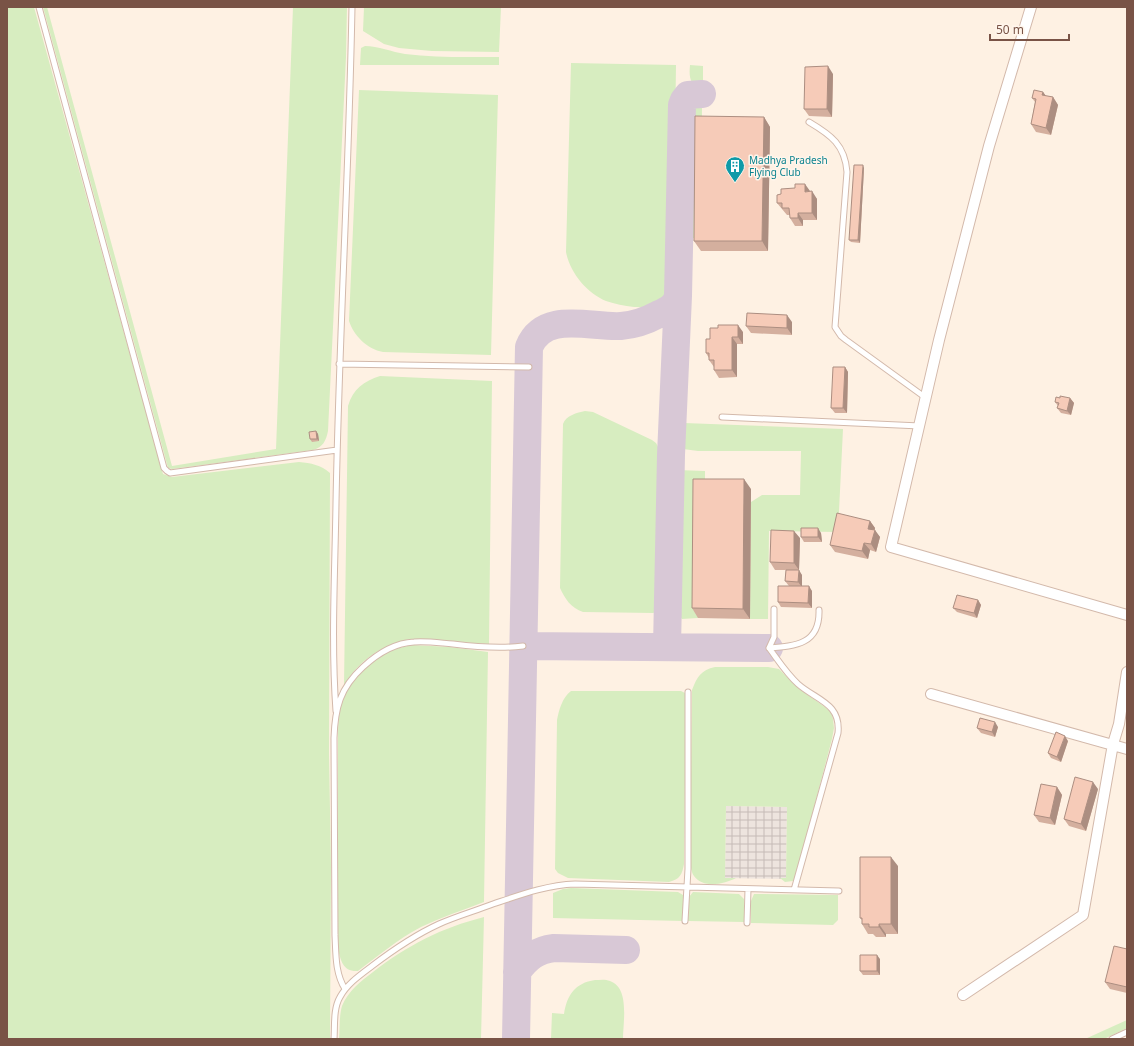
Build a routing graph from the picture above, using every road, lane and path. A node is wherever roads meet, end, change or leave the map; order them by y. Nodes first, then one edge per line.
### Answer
1 (39, 7) edge
2 (352, 7) edge
3 (1031, 7) edge
4 (809, 122) dead end
5 (339, 364) junction
6 (529, 367) dead end
7 (926, 398) junction
8 (722, 417) dead end
9 (920, 426) junction
10 (337, 450) junction
11 (774, 609) dead end
12 (819, 610) dead end
13 (1127, 615) edge
14 (523, 646) dead end
15 (769, 648) junction
16 (1127, 672) edge
17 (688, 692) dead end
18 (931, 694) dead end
19 (336, 711) junction
20 (1123, 724) edge
21 (1113, 744) junction
22 (1127, 749) edge
23 (686, 887) junction
24 (748, 889) junction
25 (794, 890) junction
26 (839, 891) dead end
27 (685, 921) dead end
28 (747, 923) dead end
29 (345, 990) junction
30 (963, 995) dead end
31 (1127, 1032) edge
32 (334, 1039) edge
33 (1112, 1039) edge

1 - 10 lane
2 - 5 lane
3 - 7 street
4 - 7 lane
5 - 6 lane
5 - 10 lane
7 - 9 street
8 - 9 lane
9 - 13 street
10 - 19 lane
11 - 15 lane
12 - 15 lane
14 - 19 lane
15 - 25 lane
16 - 20 street
17 - 23 lane
18 - 21 street
19 - 29 lane
20 - 21 street
21 - 22 street
21 - 30 street
23 - 24 lane
23 - 27 lane
23 - 29 lane
24 - 25 lane
24 - 28 lane
25 - 26 lane
29 - 32 lane
31 - 33 lane

